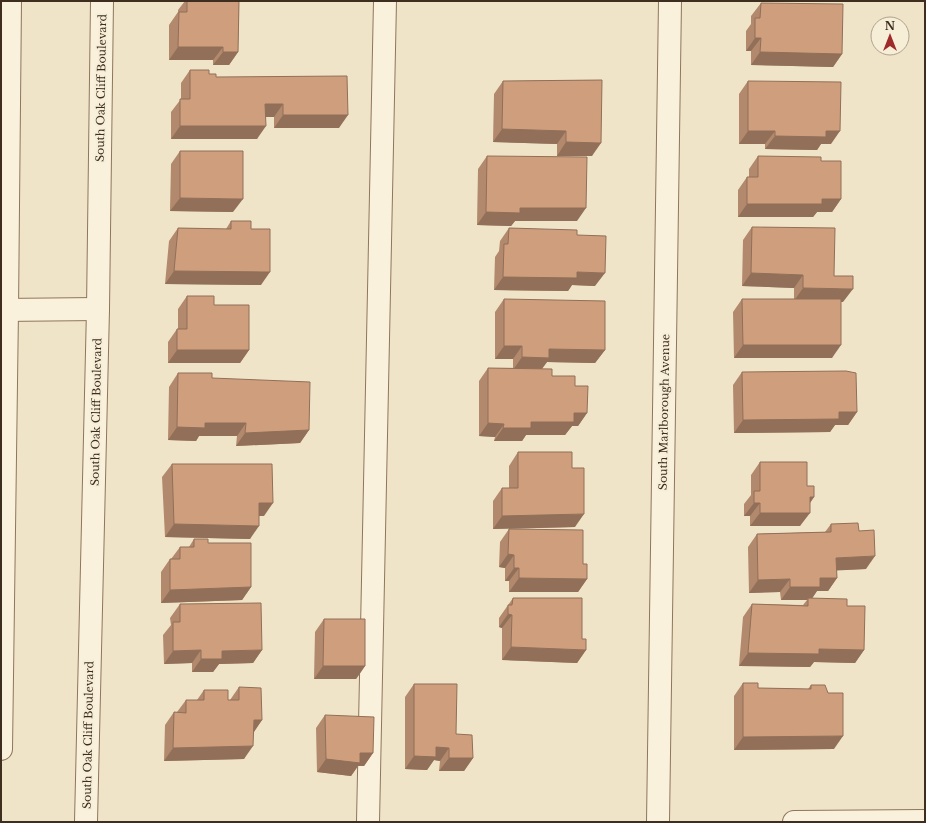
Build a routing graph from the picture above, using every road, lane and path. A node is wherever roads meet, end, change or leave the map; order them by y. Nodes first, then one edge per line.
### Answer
1 (10, 1) edge
2 (102, 1) edge
3 (385, 1) edge
4 (670, 1) edge
5 (98, 309) junction
6 (4, 310) edge
7 (1, 749) edge
8 (925, 820) edge
9 (86, 822) edge
10 (368, 822) edge
11 (658, 822) edge
12 (794, 822) edge

1 - 6 street
2 - 5 street, South Oak Cliff Boulevard
3 - 10 street
4 - 11 street, South Marlborough Avenue
5 - 6 street
5 - 9 street, South Oak Cliff Boulevard
6 - 7 street
8 - 12 street

